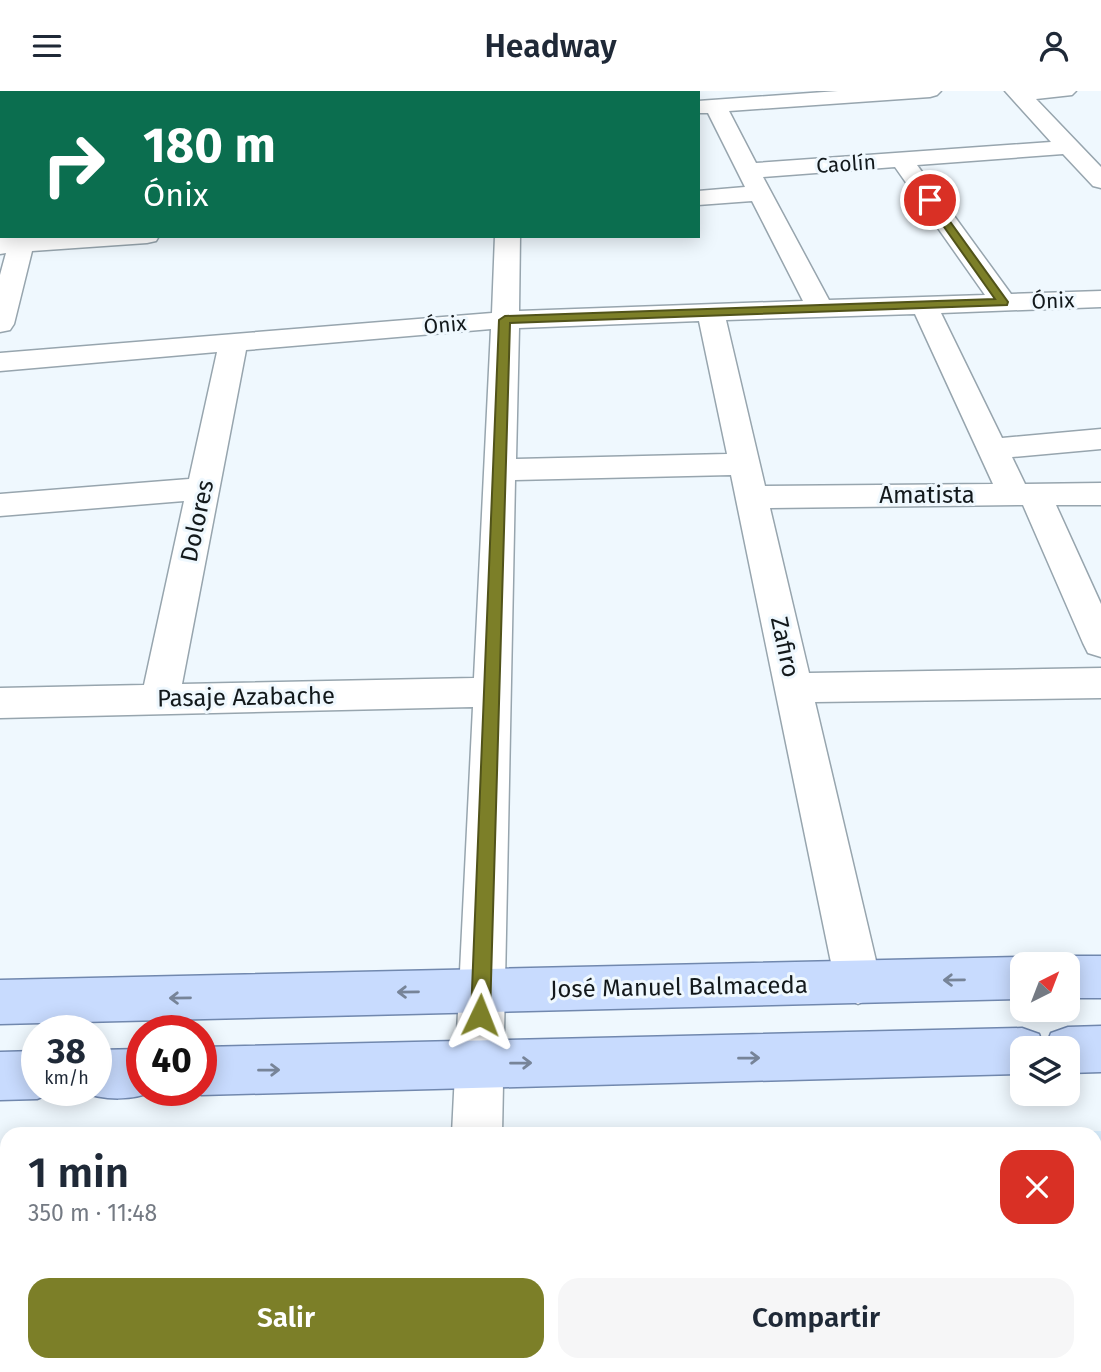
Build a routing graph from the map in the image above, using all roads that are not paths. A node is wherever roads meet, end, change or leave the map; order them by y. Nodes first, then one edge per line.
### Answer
1 (930, 91) edge
2 (1065, 91) edge
3 (1018, 93) edge
4 (706, 107) edge
5 (1069, 146) junction
6 (901, 159) junction
7 (748, 171) junction
8 (1097, 172) edge
9 (760, 193) junction
10 (700, 198) edge
11 (120, 238) edge
12 (508, 238) edge
13 (10, 246) edge
14 (1101, 299) edge
15 (1003, 302) junction
16 (924, 305) junction
17 (820, 309) junction
18 (711, 313) junction
19 (505, 320) junction
20 (0, 324) edge
21 (233, 343) junction
22 (0, 362) edge
23 (1101, 439) edge
24 (992, 449) junction
25 (499, 470) junction
26 (748, 481) junction
27 (203, 489) junction
28 (1101, 494) edge
29 (1025, 495) junction
30 (0, 505) edge
31 (1101, 643) edge
32 (1101, 683) edge
33 (793, 688) junction
34 (491, 692) junction
35 (160, 699) junction
36 (0, 703) edge
37 (1080, 977) edge
38 (1101, 977) edge
39 (1010, 978) edge
40 (858, 982) junction
41 (481, 991) junction
42 (0, 1002) edge
43 (1101, 1049) edge
44 (1080, 1050) edge
45 (1010, 1051) edge
46 (479, 1064) junction
47 (217, 1071) edge
48 (21, 1075) edge
49 (0, 1076) edge
50 (477, 1127) edge

1 - 4 street
2 - 3 street
3 - 5 street
4 - 7 street
5 - 6 street, Caolín
5 - 8 street
6 - 7 street, Caolín
6 - 15 street
7 - 9 street
9 - 10 street
9 - 17 street
11 - 13 street
12 - 19 street
13 - 20 street
14 - 15 street, Ónix
15 - 16 street, Ónix
16 - 17 street, Ónix
16 - 24 street
17 - 18 street, Ónix
18 - 19 street, Ónix
18 - 26 street, Zafiro
19 - 21 street, Ónix
19 - 25 street
21 - 22 street, Ónix
21 - 27 street, Dolores
23 - 24 street, Amatista
24 - 29 street
25 - 26 street, Amatista
25 - 34 street
26 - 29 street, Amatista
26 - 33 street, Zafiro
27 - 30 street
27 - 35 street, Dolores
28 - 29 street, Amatista
29 - 31 street
32 - 33 street
33 - 40 street, Zafiro
34 - 35 street, Pasaje Azabache
34 - 41 street
35 - 36 street, Pasaje Azabache
37 - 38 main road
39 -> 40 main road, José Manuel Balmaceda
40 - 41 main road, José Manuel Balmaceda
41 -> 42 main road, José Manuel Balmaceda
41 - 46 street
43 - 44 main road
46 -> 45 main road
47 -> 46 main road
46 - 50 street
48 - 49 main road

